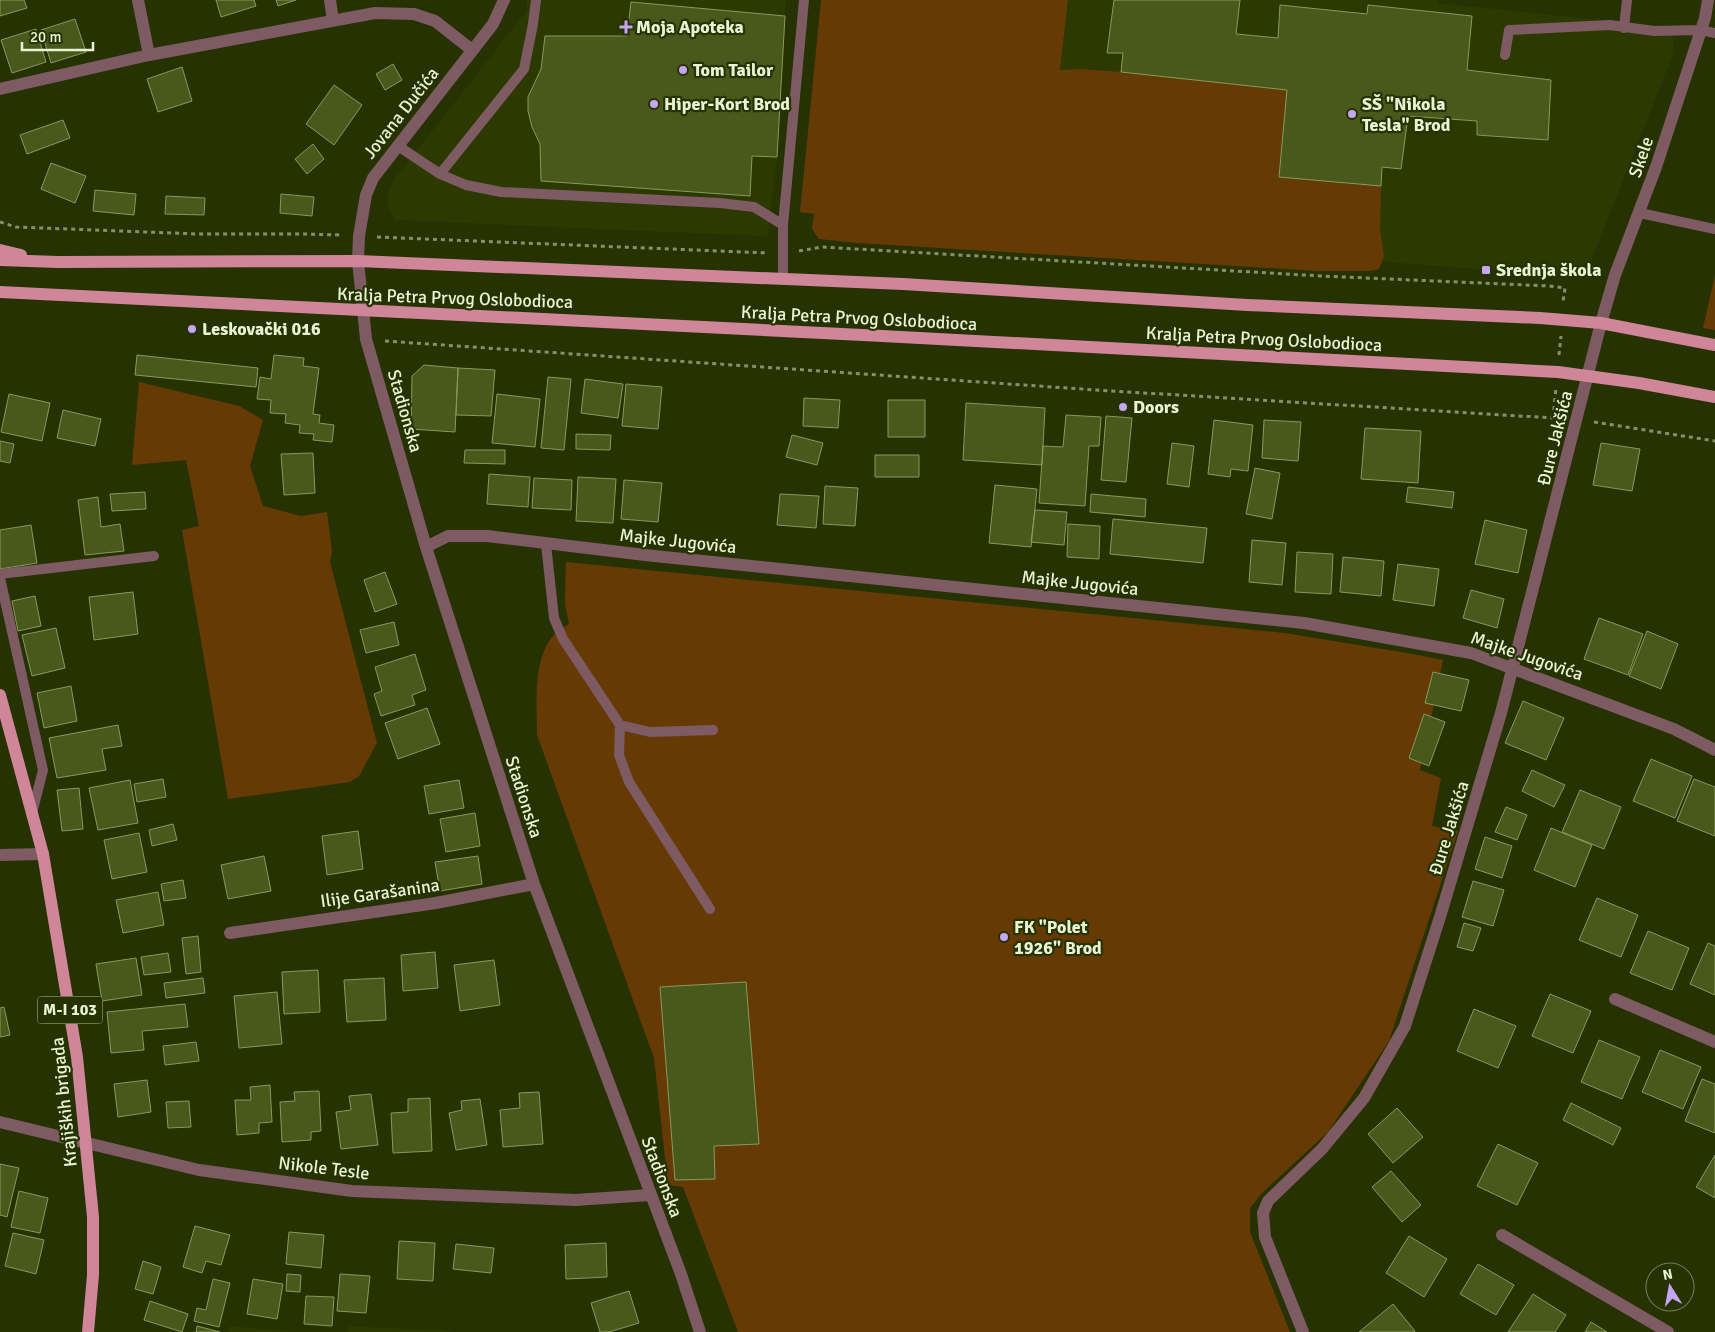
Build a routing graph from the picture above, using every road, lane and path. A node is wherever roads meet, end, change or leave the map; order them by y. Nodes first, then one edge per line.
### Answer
1 (138, 0) edge
2 (330, 0) edge
3 (504, 0) edge
4 (536, 0) edge
5 (804, 0) edge
6 (1627, 0) edge
7 (1708, 0) edge
8 (333, 20) junction
9 (1624, 28) junction
10 (1701, 30) junction
11 (1715, 33) edge
12 (472, 50) junction
13 (149, 55) junction
14 (1505, 55) dead end
15 (0, 89) edge
16 (398, 146) junction
17 (440, 174) junction
18 (1640, 213) junction
19 (0, 222) edge
20 (783, 225) junction
21 (1715, 229) edge
22 (359, 236) junction
23 (0, 250) edge
24 (783, 254) junction
25 (0, 260) edge
26 (358, 261) junction
27 (58, 262) junction
28 (783, 279) junction
29 (0, 292) edge
30 (362, 311) junction
31 (1562, 320) junction
32 (1601, 323) junction
33 (366, 339) junction
34 (1715, 345) edge
35 (1558, 372) junction
36 (1588, 377) junction
37 (1715, 398) edge
38 (1553, 418) junction
39 (1577, 419) junction
40 (1715, 441) edge
41 (546, 544) junction
42 (426, 548) junction
43 (154, 556) dead end
44 (0, 576) edge
45 (1513, 668) junction
46 (0, 695) edge
47 (620, 725) junction
48 (713, 730) dead end
49 (1715, 750) edge
50 (32, 814) junction
51 (43, 854) junction
52 (0, 855) edge
53 (534, 884) junction
54 (710, 909) dead end
55 (230, 933) dead end
56 (1615, 999) dead end
57 (1715, 1042) edge
58 (0, 1122) edge
59 (86, 1142) junction
60 (650, 1194) junction
61 (1502, 1235) dead end
62 (88, 1332) edge
63 (700, 1332) edge
64 (1302, 1332) edge
65 (1668, 1332) edge

1 - 13 street
2 - 8 street
3 - 12 street, Jovana Dučića
4 - 17 lane
5 - 20 lane
6 - 9 lane
7 - 10 street, Skele
8 - 12 street
8 - 13 street
9 - 10 lane
9 - 14 lane
10 - 11 lane
10 - 18 street, Skele
12 - 16 street, Jovana Dučića
13 - 15 street
16 - 17 lane
16 - 22 street, Jovana Dučića
17 - 20 lane
18 - 21 lane
18 - 32 street, Skele
19 - 22 path
20 - 24 lane
22 - 24 path
22 - 26 street, Jovana Dučića
23 - 27 main road
24 - 28 lane
24 - 31 path
25 - 27 main road, Kralja Petra Prvog Oslobodioca
26 - 27 main road, Kralja Petra Prvog Oslobodioca
26 - 28 main road, Kralja Petra Prvog Oslobodioca
26 - 30 street, Stadionska
28 - 31 main road, Kralja Petra Prvog Oslobodioca
29 - 30 main road, Kralja Petra Prvog Oslobodioca
30 - 33 street, Stadionska
30 - 35 main road, Kralja Petra Prvog Oslobodioca
31 - 32 main road, Kralja Petra Prvog Oslobodioca
31 - 35 path
32 - 34 main road, Kralja Petra Prvog Oslobodioca
32 - 36 street, Đure Jakšića
33 - 38 path
33 - 42 street, Stadionska
35 - 36 main road, Kralja Petra Prvog Oslobodioca
35 - 38 path
36 - 37 main road, Kralja Petra Prvog Oslobodioca
36 - 39 street, Đure Jakšića
38 - 39 path
39 - 40 path
39 - 45 street, Đure Jakšića
41 - 42 street, Majke Jugovića
41 - 45 street, Majke Jugovića
41 - 47 lane
42 - 53 street, Stadionska
43 - 44 lane
44 - 50 lane
45 - 49 street, Majke Jugovića
45 - 64 street, Đure Jakšića
46 - 50 main road, Krajiških brigada / M-I 103
47 - 48 lane
47 - 54 lane
50 - 51 main road, Krajiških brigada / M-I 103
51 - 52 street
51 - 59 main road, Krajiških brigada / M-I 103
53 - 55 street, Ilije Garašanina
53 - 60 street, Stadionska
56 - 57 street
58 - 59 street, Nikole Tesle
59 - 60 street, Nikole Tesle
59 - 62 main road, Krajiških brigada / M-I 103
60 - 63 street, Stadionska
61 - 65 street

